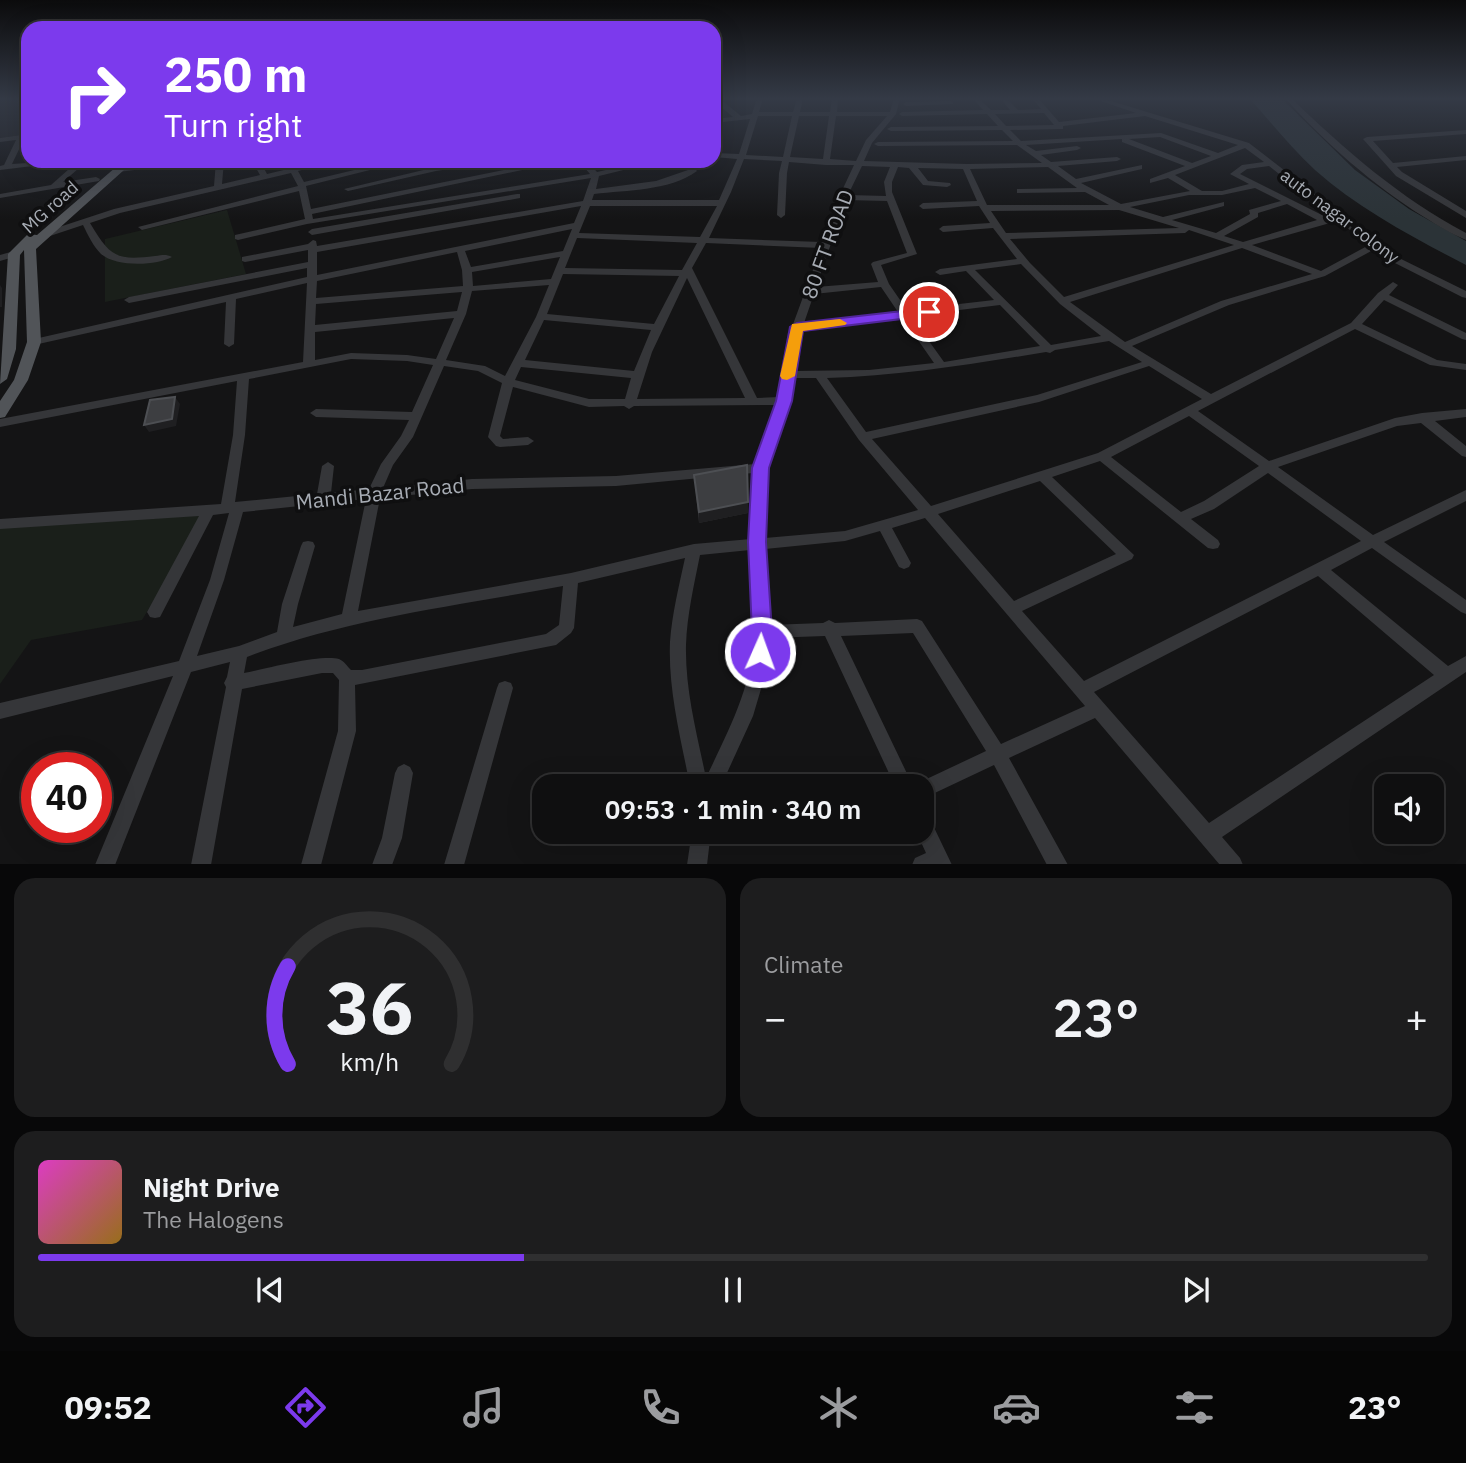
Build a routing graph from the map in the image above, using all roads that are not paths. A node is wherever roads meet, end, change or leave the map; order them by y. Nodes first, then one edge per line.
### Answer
1 (746, 138) edge
2 (792, 138) edge
3 (829, 138) edge
4 (872, 138) edge
5 (883, 138) edge
6 (1013, 138) edge
7 (1117, 138) edge
8 (1122, 138) edge
9 (1171, 138) edge
10 (1225, 138) edge
11 (1329, 138) edge
12 (1377, 138) edge
13 (21, 141) edge
14 (878, 144) junction
15 (1019, 144) junction
16 (1246, 145) junction
17 (1077, 148) dead end
18 (14, 151) junction
19 (1101, 151) dead end
20 (0, 153) edge
21 (1033, 154) junction
22 (721, 155) edge
23 (1216, 155) junction
24 (739, 156) junction
25 (864, 158) junction
26 (1466, 158) edge
27 (1117, 159) junction
28 (786, 160) junction
29 (825, 163) junction
30 (1270, 164) junction
31 (895, 165) junction
32 (1191, 165) junction
33 (1391, 165) junction
34 (21, 166) edge
35 (912, 166) junction
36 (965, 166) junction
37 (1051, 167) junction
38 (1139, 167) junction
39 (3, 168) edge
40 (75, 168) edge
41 (113, 168) edge
42 (114, 168) edge
43 (219, 168) edge
44 (260, 168) edge
45 (302, 168) edge
46 (374, 168) edge
47 (443, 168) edge
48 (526, 168) edge
49 (585, 168) edge
50 (639, 168) edge
51 (690, 168) edge
52 (436, 169) junction
53 (293, 170) junction
54 (264, 176) junction
55 (341, 176) junction
56 (1165, 176) junction
57 (96, 178) junction
58 (1153, 181) dead end
59 (1073, 182) junction
60 (447, 184) junction
61 (947, 185) dead end
62 (1257, 185) junction
63 (54, 186) junction
64 (218, 187) junction
65 (302, 187) junction
66 (590, 188) junction
67 (348, 189) junction
68 (1086, 190) junction
69 (1020, 191) dead end
70 (1199, 192) junction
71 (389, 195) junction
72 (0, 196) edge
73 (843, 197) junction
74 (890, 199) junction
75 (1289, 201) junction
76 (355, 202) junction
77 (722, 203) junction
78 (1221, 204) dead end
79 (923, 206) dead end
80 (983, 206) junction
81 (1120, 207) junction
82 (117, 211) junction
83 (70, 212) junction
84 (396, 212) junction
85 (781, 215) dead end
86 (1466, 215) edge
87 (1338, 216) junction
88 (1164, 219) junction
89 (85, 221) junction
90 (309, 221) junction
91 (1327, 221) junction
92 (997, 225) junction
93 (142, 227) dead end
94 (943, 229) dead end
95 (1193, 229) junction
96 (576, 230) junction
97 (403, 234) junction
98 (44, 235) junction
99 (1005, 236) junction
100 (1217, 236) junction
101 (238, 237) dead end
102 (1466, 237) edge
103 (703, 238) junction
104 (26, 242) junction
105 (824, 245) junction
106 (1245, 246) junction
107 (1374, 246) junction
108 (313, 248) junction
109 (460, 248) junction
110 (565, 253) junction
111 (14, 254) junction
112 (167, 257) dead end
113 (0, 258) edge
114 (245, 259) dead end
115 (1022, 261) junction
116 (313, 264) junction
117 (968, 268) junction
118 (467, 270) junction
119 (685, 270) junction
120 (940, 272) dead end
121 (1322, 274) junction
122 (557, 276) junction
123 (313, 279) junction
124 (883, 283) junction
125 (1393, 285) dead end
126 (468, 289) junction
127 (810, 290) junction
128 (1382, 295) junction
129 (1466, 295) edge
130 (231, 298) junction
131 (129, 300) dead end
132 (1065, 300) junction
133 (313, 301) junction
134 (1001, 302) junction
135 (461, 314) junction
136 (905, 316) junction
137 (541, 317) junction
138 (1356, 325) junction
139 (655, 327) junction
140 (797, 327) junction
141 (311, 330) junction
142 (1466, 337) edge
143 (1111, 338) junction
144 (34, 342) junction
145 (229, 344) dead end
146 (1124, 346) junction
147 (1050, 349) junction
148 (5, 350) edge
149 (309, 362) junction
150 (439, 362) junction
151 (1152, 362) junction
152 (519, 363) junction
153 (940, 364) junction
154 (1466, 367) edge
155 (788, 374) junction
156 (636, 375) junction
157 (820, 376) junction
158 (243, 377) junction
159 (0, 379) edge
160 (508, 382) junction
161 (752, 399) junction
162 (1212, 400) junction
163 (784, 401) junction
164 (629, 405) junction
165 (1190, 411) junction
166 (316, 413) dead end
167 (1466, 413) edge
168 (0, 414) edge
169 (417, 416) junction
170 (1422, 417) junction
171 (0, 423) edge
172 (863, 437) junction
173 (528, 441) dead end
174 (1466, 453) edge
175 (1102, 456) junction
176 (328, 466) dead end
177 (1269, 466) junction
178 (760, 468) junction
179 (1043, 476) junction
180 (374, 494) junction
181 (1466, 495) edge
182 (323, 499) junction
183 (233, 507) junction
184 (209, 510) junction
185 (929, 512) junction
186 (1180, 518) junction
187 (0, 524) edge
188 (884, 525) junction
189 (1372, 540) junction
190 (757, 542) junction
191 (1213, 544) dead end
192 (308, 546) dead end
193 (694, 550) junction
194 (904, 563) dead end
195 (1320, 569) junction
196 (570, 579) junction
197 (1013, 608) junction
198 (1466, 608) edge
199 (155, 612) dead end
200 (349, 619) junction
201 (829, 627) junction
202 (762, 632) junction
203 (284, 636) junction
204 (240, 653) junction
205 (1466, 663) edge
206 (186, 666) junction
207 (1445, 674) junction
208 (347, 678) junction
209 (232, 683) junction
210 (505, 688) dead end
211 (1082, 690) junction
212 (1098, 708) junction
213 (0, 711) edge
214 (999, 757) junction
215 (404, 773) dead end
216 (697, 774) edge
217 (717, 774) edge
218 (898, 774) edge
219 (934, 785) edge
220 (1210, 834) junction
221 (700, 844) edge
222 (928, 844) edge
223 (934, 862) edge
224 (105, 864) edge
225 (201, 864) edge
226 (311, 864) edge
227 (382, 864) edge
228 (454, 864) edge
229 (697, 864) edge
230 (1058, 864) edge
231 (1233, 864) edge

1 - 24 street
2 - 28 street
3 - 29 street
4 - 25 street, 80 FT ROAD
5 - 14 street, 80 FT ROAD
6 - 15 street
7 - 15 street
8 - 32 street
9 - 23 street
10 - 16 street, auto nagar colony
11 - 102 street
12 - 33 street
13 - 18 street
14 - 15 street
14 - 25 street, 80 FT ROAD
15 - 21 street
16 - 23 street
16 - 30 street, auto nagar colony
17 - 21 street
18 - 20 street
18 - 39 street
19 - 27 street
21 - 37 street
22 - 24 street
23 - 32 street
24 - 28 street
24 - 77 street
25 - 29 street
25 - 31 street
25 - 73 street, 80 FT ROAD
26 - 33 street
27 - 37 street
27 - 38 street
28 - 29 street
28 - 85 street
30 - 62 street
30 - 87 street, auto nagar colony
31 - 35 street
31 - 74 street
32 - 56 street
33 - 86 street
34 - 39 street
35 - 36 street
35 - 61 street
36 - 37 street
36 - 80 street
37 - 59 street
38 - 56 street
38 - 59 street
40 - 63 street
41 - 57 main road, MG road
42 - 83 main road, MG road
43 - 64 street
44 - 54 street
45 - 53 street
46 - 55 street
47 - 52 street
48 - 60 street
49 - 66 street
50 - 66 street
51 - 66 street
52 - 60 street
52 - 67 street
53 - 54 street
53 - 65 street
54 - 64 street
55 - 65 street
55 - 67 street
56 - 58 street
56 - 70 street
57 - 63 street
57 - 104 main road, MG road
59 - 68 street
60 - 71 street
62 - 70 street
62 - 75 street
63 - 72 street
64 - 82 street
65 - 90 street
65 - 93 street
66 - 77 street
66 - 84 street
66 - 96 street
66 - 97 street
67 - 76 street
68 - 69 street
68 - 81 street
70 - 81 street
71 - 76 street
71 - 84 street
73 - 74 street
73 - 105 street, 80 FT ROAD
74 - 124 street
75 - 91 street
75 - 100 street
76 - 90 street
77 - 103 street
78 - 88 street
79 - 80 street
80 - 81 street
80 - 92 street
81 - 88 street
82 - 83 street
82 - 89 street
83 - 98 main road, MG road
84 - 90 street
84 - 97 street
87 - 91 street
87 - 107 street, auto nagar colony
88 - 95 street
89 - 98 street
89 - 112 street
90 - 101 street
90 - 108 street
91 - 106 street
92 - 94 street
92 - 99 street
95 - 99 street
95 - 100 street
96 - 103 street
96 - 109 street
96 - 110 street
97 - 108 street
98 - 104 street
98 - 144 main road, MG road
99 - 115 street
100 - 106 street
103 - 105 street
103 - 119 street
104 - 111 main road, MG road
105 - 127 street, 80 FT ROAD
106 - 121 street
106 - 132 street
107 - 121 street
107 - 129 street, auto nagar colony
108 - 114 street
108 - 116 street
109 - 118 street
109 - 123 street
110 - 118 street
110 - 122 street
111 - 113 street
111 - 148 main road, MG road
115 - 117 street
115 - 132 street
116 - 123 street
116 - 131 street
117 - 120 street
117 - 134 street
118 - 126 street
119 - 122 street
119 - 139 street
119 - 161 street
121 - 146 street
122 - 126 street
122 - 137 street
123 - 130 street
123 - 133 street
124 - 127 street
124 - 136 street
125 - 128 street
126 - 133 street
126 - 135 street
127 - 140 street, 80 FT ROAD
128 - 138 street
128 - 142 street
130 - 144 street
130 - 145 street
132 - 143 street
133 - 141 street
134 - 136 street
134 - 147 street
135 - 141 street
135 - 150 street
136 - 140 street
136 - 153 street
137 - 139 street
137 - 152 street
138 - 154 street
138 - 162 street
139 - 156 street
140 - 155 street, 80 FT ROAD
141 - 149 street
143 - 146 street
143 - 147 street
144 - 168 main road, MG road
146 - 151 street
147 - 153 street
148 - 159 main road, MG road
149 - 150 street
149 - 158 street
150 - 160 street
150 - 169 street
151 - 162 street
151 - 172 street
152 - 156 street
152 - 160 street
153 - 157 street
155 - 157 street
155 - 163 street, 80 FT ROAD
156 - 164 street
157 - 172 street
158 - 171 street
158 - 183 street
160 - 164 street
160 - 173 street
161 - 163 street
161 - 164 street
162 - 165 street
163 - 178 street, 80 FT ROAD
165 - 175 street
165 - 177 street
166 - 169 street
167 - 170 street
169 - 180 street
170 - 174 street
170 - 177 street
172 - 185 street
175 - 179 street
175 - 186 street
176 - 182 street
177 - 186 street
177 - 189 street
178 - 180 street, Mandi Bazar Road
178 - 190 street, 80 FT ROAD
179 - 185 street
179 - 197 street
180 - 182 street, Mandi Bazar Road
180 - 200 street
181 - 189 street
182 - 183 street, Mandi Bazar Road
183 - 184 street, Mandi Bazar Road
183 - 206 street
184 - 187 street, Mandi Bazar Road
184 - 199 street
185 - 188 street
185 - 197 street
186 - 191 street
188 - 190 street
188 - 194 street
189 - 195 street
189 - 198 street
190 - 193 street
190 - 202 street, 80 FT ROAD
192 - 203 street
193 - 196 street
193 - 216 street
195 - 207 street
195 - 211 street
196 - 200 street
196 - 208 street
197 - 211 street
200 - 203 street
201 - 202 street
201 - 214 street
201 - 218 street
202 - 217 street, 80 FT ROAD
203 - 204 street
204 - 206 street
204 - 209 street
205 - 207 street
206 - 213 street
206 - 224 street
207 - 220 street
208 - 209 street
208 - 226 street
209 - 225 street
210 - 228 street
211 - 212 street
212 - 214 street
212 - 220 street
214 - 219 street
214 - 230 street
215 - 227 street
220 - 231 street
221 - 229 street
222 - 223 street

